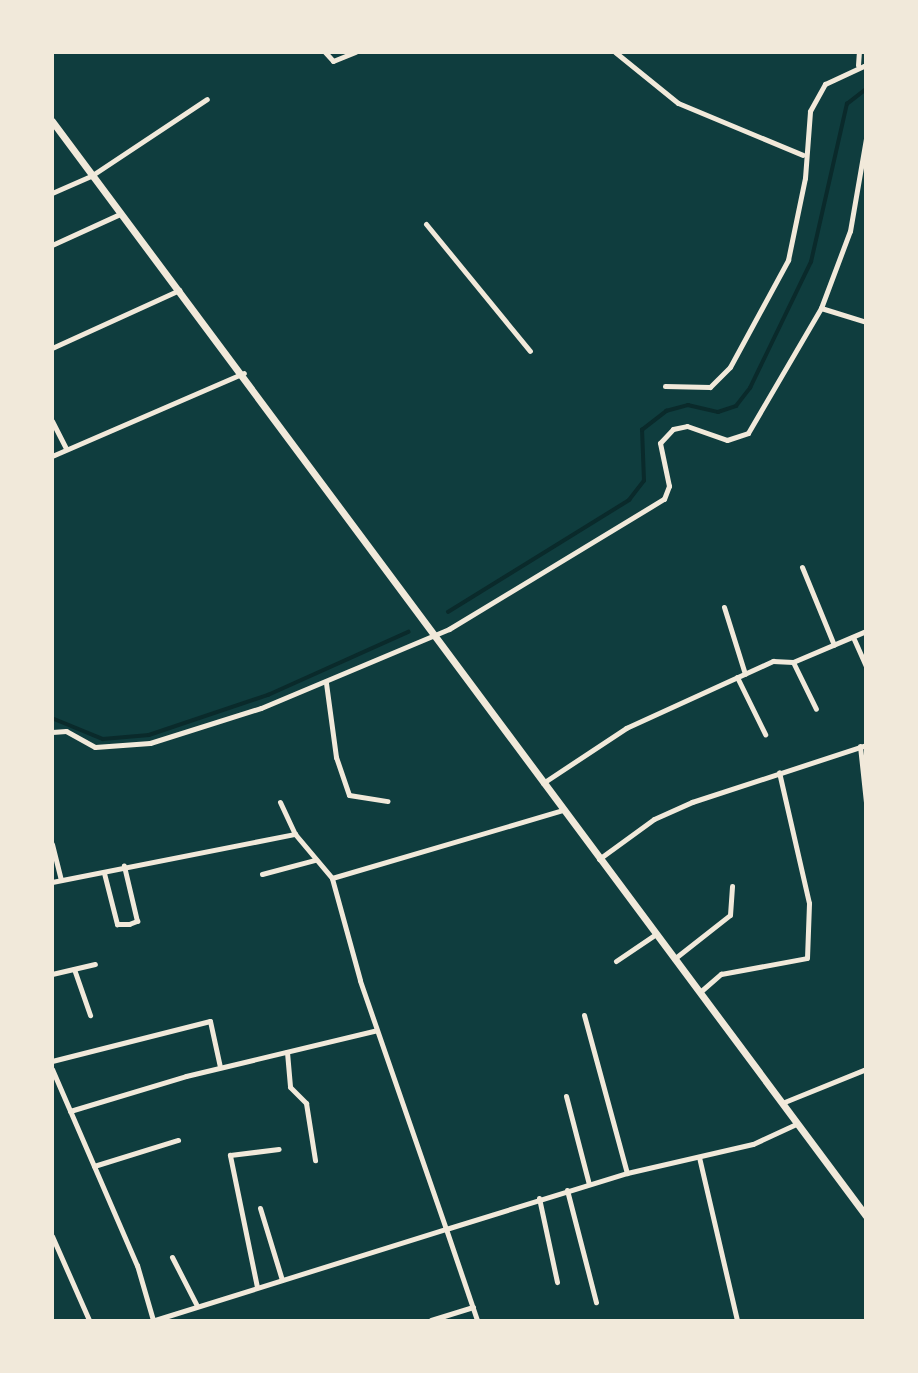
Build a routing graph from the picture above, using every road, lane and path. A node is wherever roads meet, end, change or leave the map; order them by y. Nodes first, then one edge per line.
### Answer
1 (325, 52) edge
2 (355, 52) edge
3 (615, 52) edge
4 (859, 52) edge
5 (862, 65) edge
6 (207, 99) dead end
7 (52, 121) edge
8 (866, 138) edge
9 (803, 155) junction
10 (813, 173) dead end
11 (849, 173) dead end
12 (805, 174) junction
13 (856, 174) junction
14 (91, 176) junction
15 (52, 193) edge
16 (120, 214) junction
17 (426, 224) dead end
18 (52, 245) edge
19 (179, 290) junction
20 (821, 308) junction
21 (866, 322) edge
22 (52, 348) edge
23 (530, 351) dead end
24 (244, 373) junction
25 (665, 386) dead end
26 (52, 421) edge
27 (866, 425) edge
28 (66, 448) junction
29 (52, 456) edge
30 (802, 567) dead end
31 (866, 593) edge
32 (724, 607) dead end
33 (866, 631) edge
34 (435, 634) junction
35 (853, 637) junction
36 (834, 645) junction
37 (793, 662) junction
38 (866, 666) edge
39 (745, 674) junction
40 (737, 677) junction
41 (326, 683) junction
42 (816, 709) dead end
43 (52, 732) edge
44 (765, 734) dead end
45 (863, 746) edge
46 (779, 772) junction
47 (543, 783) junction
48 (388, 801) dead end
49 (280, 802) dead end
50 (866, 803) edge
51 (563, 810) junction
52 (295, 834) junction
53 (52, 844) edge
54 (599, 859) junction
55 (315, 860) junction
56 (124, 866) junction
57 (104, 873) junction
58 (262, 874) dead end
59 (332, 878) junction
60 (61, 880) junction
61 (52, 882) edge
62 (733, 886) dead end
63 (656, 934) junction
64 (674, 959) junction
65 (616, 961) dead end
66 (95, 964) dead end
67 (74, 969) junction
68 (52, 974) edge
69 (700, 992) junction
70 (90, 1014) dead end
71 (584, 1015) dead end
72 (377, 1030) junction
73 (287, 1052) junction
74 (52, 1061) edge
75 (220, 1068) junction
76 (52, 1069) edge
77 (866, 1069) edge
78 (566, 1096) dead end
79 (782, 1103) junction
80 (70, 1111) junction
81 (796, 1124) junction
82 (178, 1140) dead end
83 (279, 1149) dead end
84 (699, 1157) junction
85 (315, 1160) dead end
86 (94, 1166) junction
87 (627, 1173) junction
88 (589, 1184) junction
89 (567, 1190) junction
90 (539, 1198) junction
91 (260, 1208) dead end
92 (866, 1216) edge
93 (446, 1229) junction
94 (52, 1236) edge
95 (172, 1257) dead end
96 (282, 1280) junction
97 (557, 1282) dead end
98 (257, 1287) junction
99 (596, 1302) dead end
100 (196, 1304) junction
101 (473, 1307) junction
102 (89, 1321) edge
103 (154, 1321) edge
104 (431, 1321) edge
105 (477, 1321) edge
106 (737, 1321) edge

1 - 2 street
3 - 9 street
4 - 5 street
5 - 9 street
6 - 14 street
7 - 14 main road
8 - 13 street
9 - 12 street
10 - 12 street
11 - 13 street
12 - 25 street
13 - 20 street
14 - 15 street
14 - 16 main road
16 - 18 street
16 - 19 main road
17 - 23 street
19 - 22 street
19 - 24 main road
20 - 21 street
20 - 34 street
24 - 28 street
24 - 34 main road
26 - 28 street
27 - 31 street
28 - 29 street
30 - 36 street
32 - 39 street
33 - 35 street
34 - 41 street
34 - 47 main road
35 - 36 street
35 - 38 street
36 - 37 street
37 - 39 street
37 - 42 street
39 - 40 street
40 - 44 street
40 - 47 street
41 - 43 street
41 - 48 street
45 - 46 street
45 - 50 street
46 - 54 street
46 - 69 street
47 - 51 main road
49 - 52 street
51 - 54 main road
51 - 59 street
52 - 55 street
52 - 56 street
53 - 60 street
54 - 63 main road
55 - 58 street
55 - 59 street
56 - 57 street
56 - 57 street
57 - 60 street
59 - 72 street
60 - 61 street
62 - 64 street
63 - 64 main road
63 - 65 street
64 - 69 main road
66 - 67 street
67 - 68 street
67 - 70 street
69 - 79 main road
71 - 87 street
72 - 73 street
72 - 93 street
73 - 75 street
73 - 85 street
74 - 75 street
75 - 80 street
76 - 80 street
77 - 79 street
78 - 88 street
79 - 81 main road
80 - 86 street
81 - 84 street
81 - 92 main road
82 - 86 street
83 - 98 street
84 - 87 street
84 - 106 street
86 - 103 street
87 - 88 street
88 - 89 street
89 - 90 street
89 - 99 street
90 - 93 street
90 - 97 street
91 - 96 street
93 - 96 street
93 - 101 street
94 - 102 street
95 - 100 street
96 - 98 street
98 - 100 street
100 - 103 street
101 - 104 street
101 - 105 street

